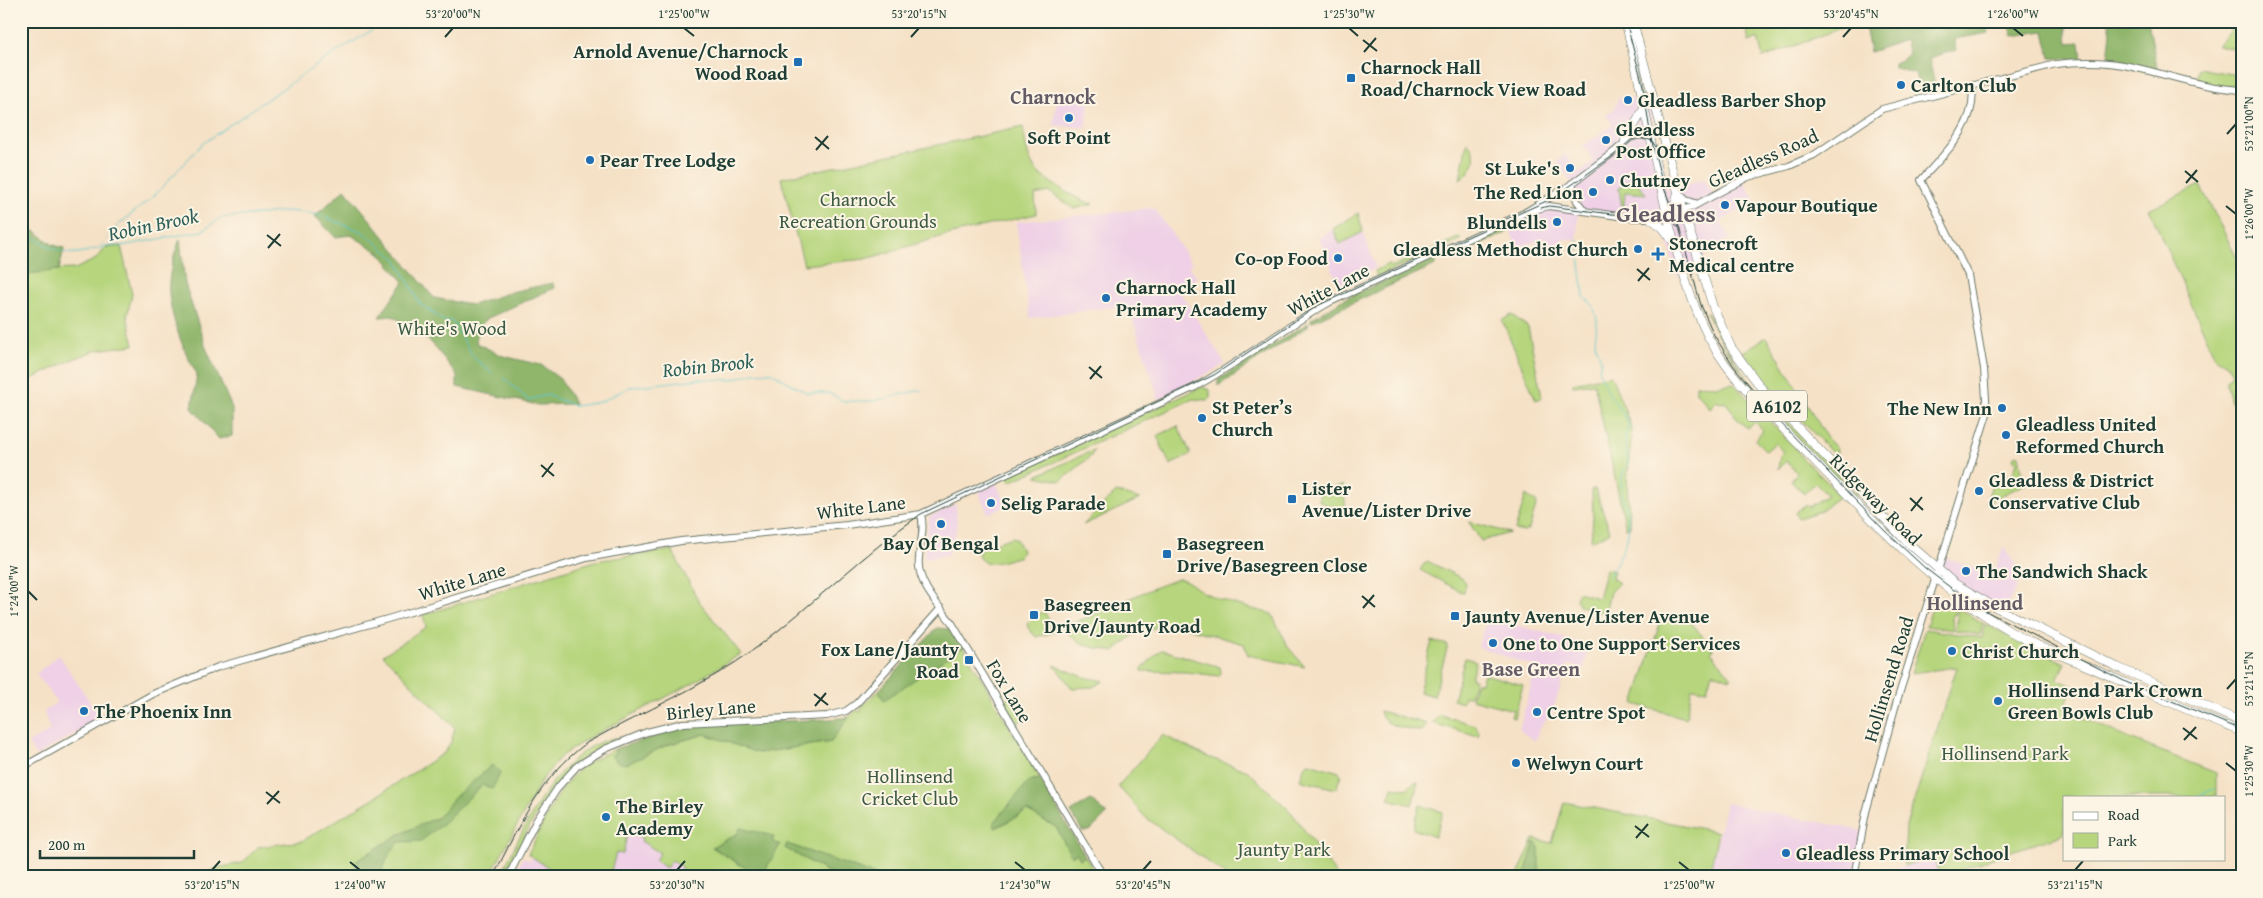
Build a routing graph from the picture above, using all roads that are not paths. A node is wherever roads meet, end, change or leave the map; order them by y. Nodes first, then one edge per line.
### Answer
1 (1625, 21) edge
2 (1632, 21) edge
3 (1972, 85) junction
4 (2242, 90) edge
5 (1645, 107) junction
6 (1649, 137) junction
7 (1625, 141) junction
8 (1666, 149) junction
9 (1572, 183) junction
10 (1678, 192) junction
11 (1698, 204) junction
12 (1684, 210) junction
13 (1585, 211) junction
14 (1522, 214) junction
15 (1668, 214) junction
16 (1650, 218) junction
17 (1677, 247) junction
18 (921, 514) junction
19 (1938, 570) junction
20 (1935, 579) junction
21 (941, 608) junction
22 (2242, 722) edge
23 (2242, 732) edge
24 (21, 768) edge
25 (508, 877) edge
26 (1104, 877) edge
27 (1854, 877) edge

1 - 5 highway, A6102
2 - 8 highway, Ridgeway Road / A6102
3 - 4 main road, Gleadless Road
3 - 11 main road, Gleadless Road
3 - 19 main road, Hollinsend Road
5 - 6 highway, A6102
5 - 7 highway
6 - 7 main road
6 - 8 highway
6 - 15 highway, Ridgeway Road / A6102
7 - 9 main road, White Lane
8 - 10 highway, Ridgeway Road / A6102
9 - 13 main road
9 - 14 main road, White Lane
10 - 11 main road, Gleadless Road
10 - 12 highway, Ridgeway Road / A6102
10 - 15 highway
11 - 12 main road, Gleadless Road
12 - 15 main road, Gleadless Road
12 - 19 highway, Ridgeway Road / A6102
13 - 14 main road, Gleadless Road
13 - 16 main road, Gleadless Road
14 - 18 main road, White Lane
15 - 16 main road, Gleadless Road
15 - 17 highway, Ridgeway Road / A6102
16 - 17 highway
17 - 20 highway, Ridgeway Road / A6102
18 - 21 main road, Fox Lane
18 - 24 main road, White Lane
19 - 20 main road, Hollinsend Road
19 - 22 highway, Ridgeway Road / A6102
20 - 23 highway, Ridgeway Road / A6102
20 - 27 main road, Hollinsend Road
21 - 25 main road, Birley Lane
21 - 26 main road, Fox Lane

